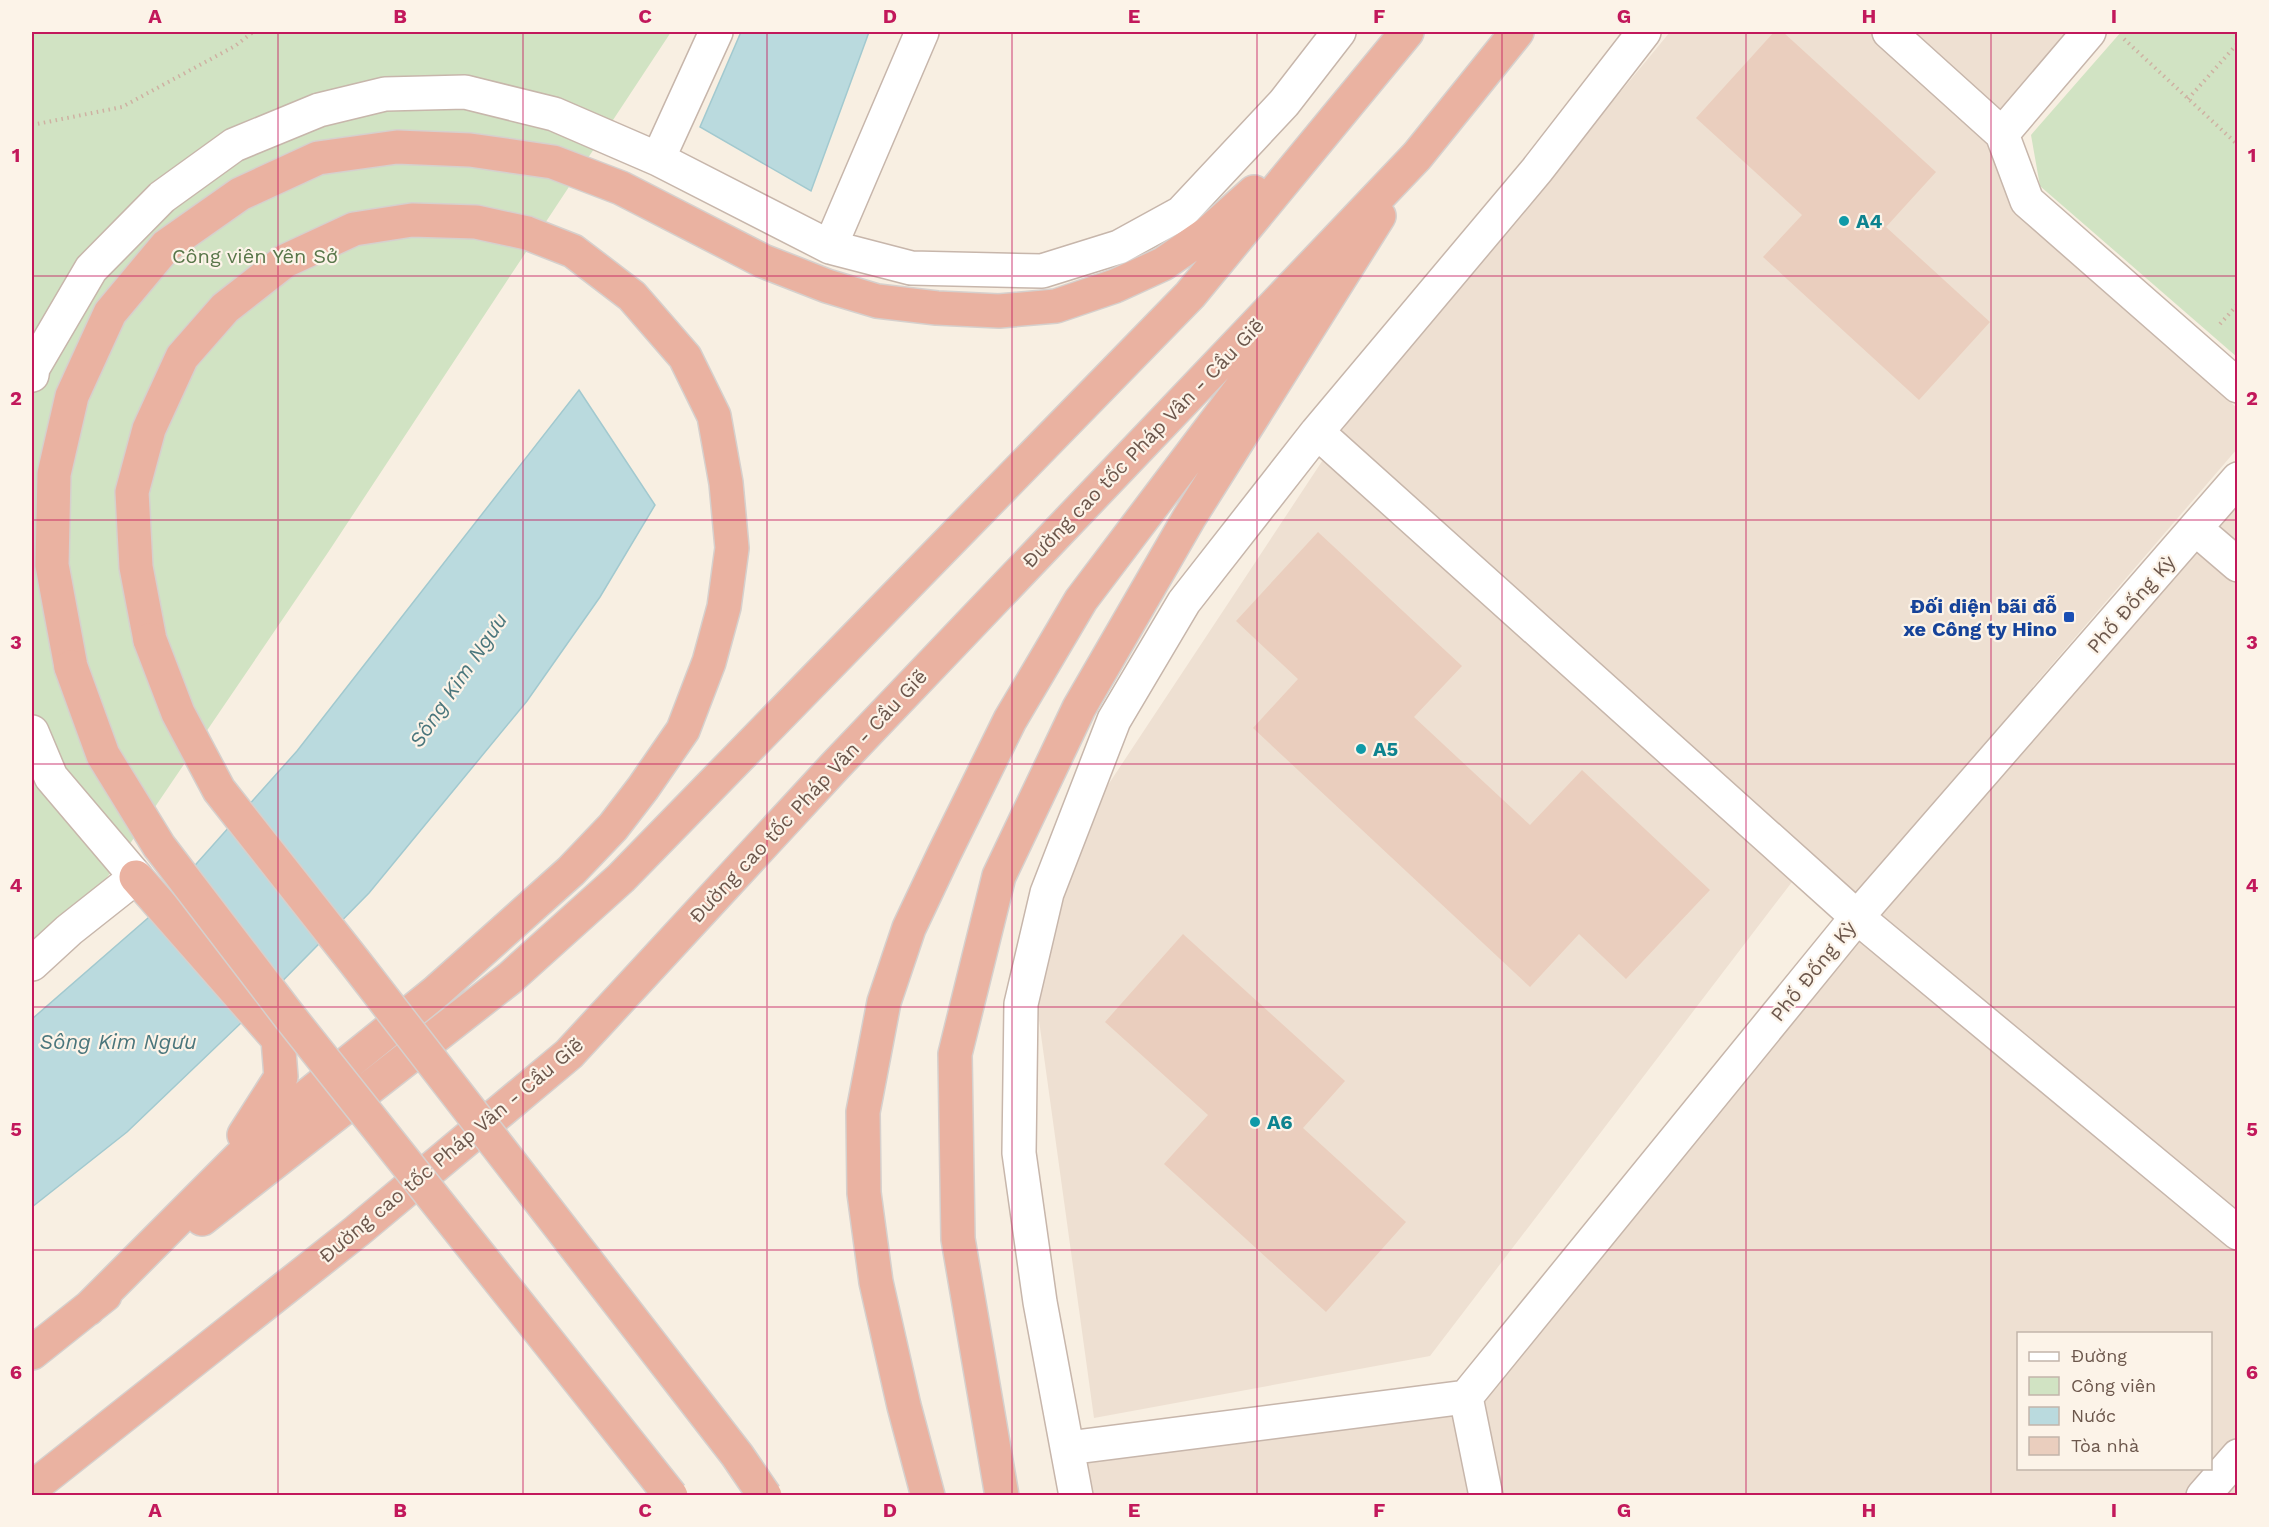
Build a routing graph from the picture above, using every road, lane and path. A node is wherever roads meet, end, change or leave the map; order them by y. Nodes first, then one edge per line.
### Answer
1 (254, 32) edge
2 (716, 32) edge
3 (922, 32) edge
4 (1339, 32) edge
5 (1407, 32) edge
6 (1517, 32) edge
7 (1644, 32) edge
8 (1889, 32) edge
9 (2089, 32) edge
10 (2115, 32) edge
11 (2238, 43) edge
12 (2188, 99) junction
13 (1335, 118) junction
14 (32, 125) edge
15 (2001, 134) junction
16 (2238, 145) edge
17 (1416, 156) junction
18 (658, 159) junction
19 (830, 247) junction
20 (32, 375) edge
21 (2238, 386) edge
22 (1317, 432) junction
23 (2238, 479) edge
24 (2196, 529) junction
25 (2238, 565) edge
26 (32, 732) edge
27 (146, 888) junction
28 (1857, 917) junction
29 (32, 964) edge
30 (213, 1183) junction
31 (2238, 1233) edge
32 (88, 1309) junction
33 (32, 1353) edge
34 (1466, 1397) junction
35 (1068, 1448) junction
36 (2238, 1456) edge
37 (32, 1488) edge
38 (670, 1496) edge
39 (765, 1496) edge
40 (928, 1496) edge
41 (1002, 1496) edge
42 (1076, 1496) edge
43 (1486, 1496) edge
44 (2203, 1496) edge

1 - 14 path
2 - 18 street
3 - 19 street
4 - 19 street
5 - 13 highway
6 - 17 highway, Đường cao tốc Pháp Vân - Cầu Giẽ
7 - 22 street
8 - 15 street
9 - 15 street
10 - 12 path
11 - 12 path
12 - 16 path
13 - 32 highway
13 - 38 highway, bridge
15 - 21 street
17 - 37 highway, Đường cao tốc Pháp Vân - Cầu Giẽ
17 - 40 highway
17 - 41 highway
18 - 19 street
18 - 20 street
22 - 28 street
22 - 35 street
23 - 24 street, Phố Đống Kỳ
24 - 25 street
24 - 28 street, Phố Đống Kỳ
26 - 27 street
27 - 29 street
27 - 30 highway
28 - 31 street
28 - 34 street, Phố Đống Kỳ
30 - 32 highway
30 - 39 highway, bridge
32 - 33 highway
34 - 35 street
34 - 43 street
35 - 42 street
36 - 44 street

